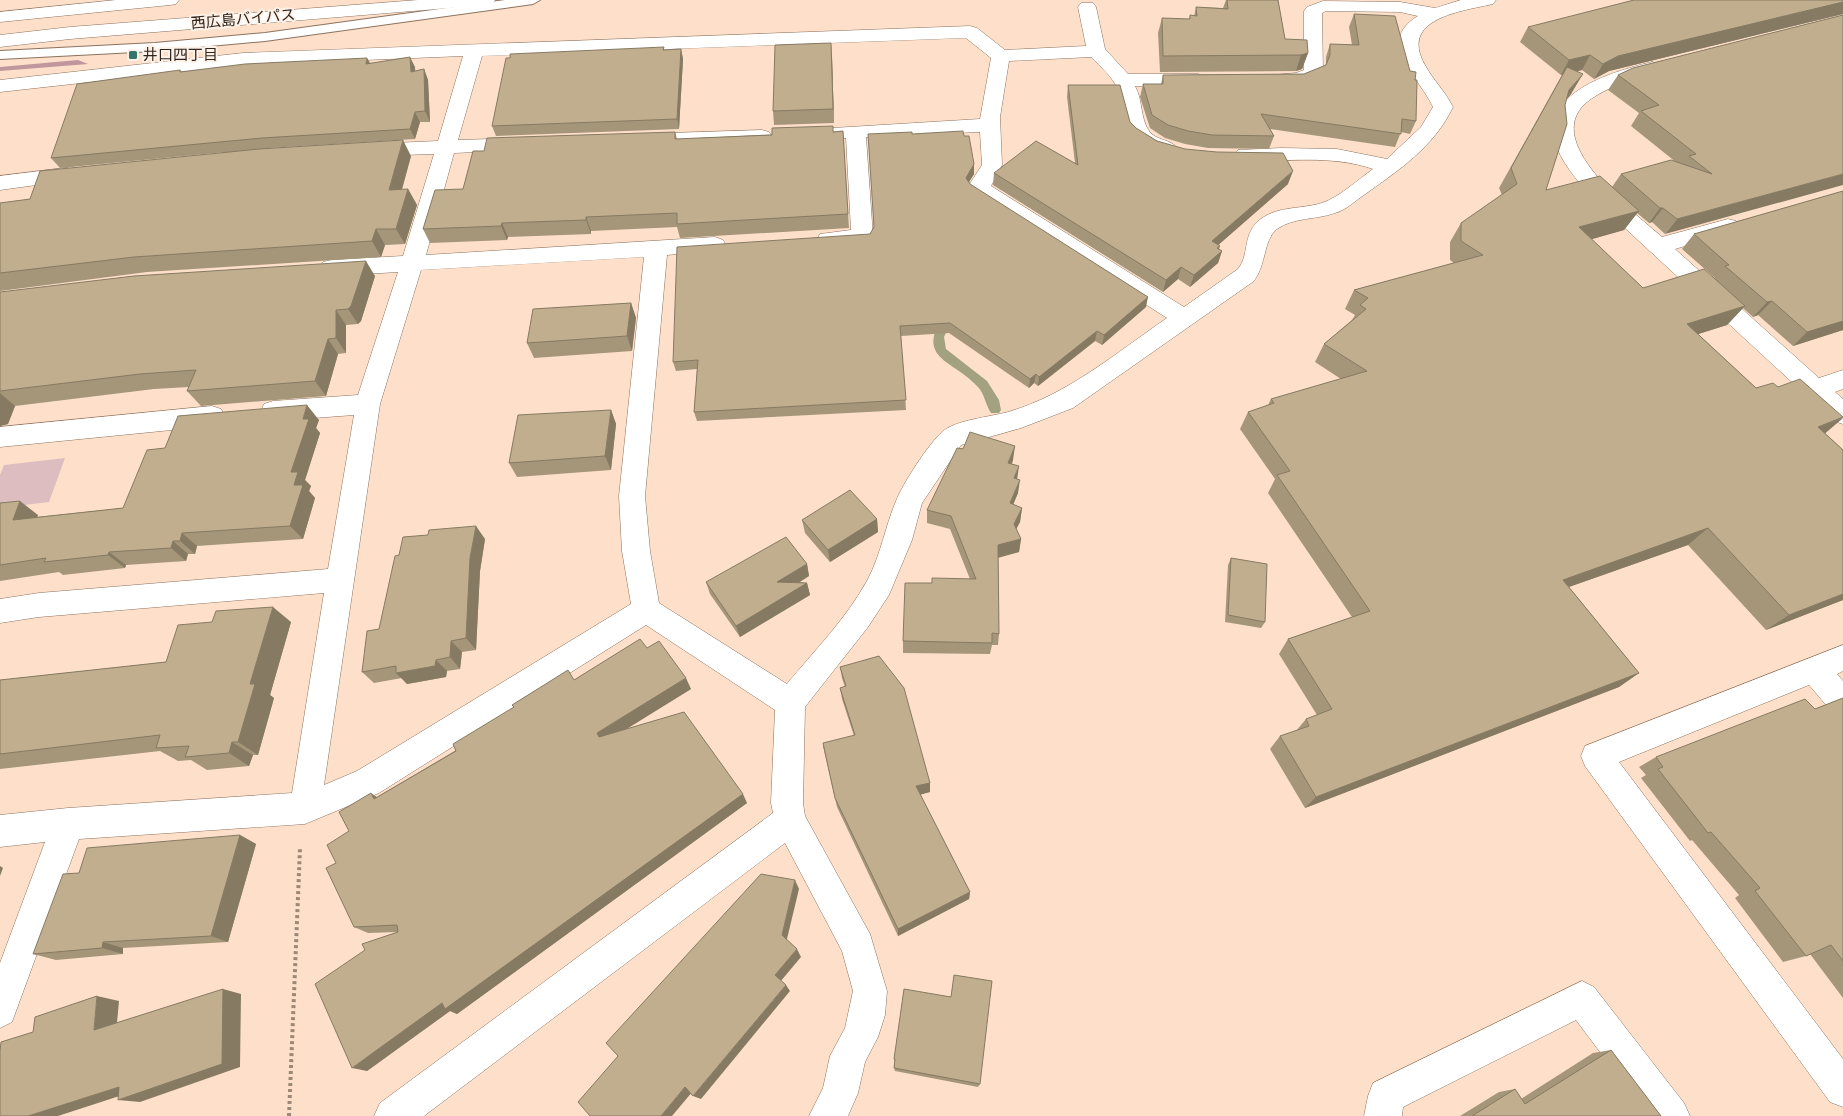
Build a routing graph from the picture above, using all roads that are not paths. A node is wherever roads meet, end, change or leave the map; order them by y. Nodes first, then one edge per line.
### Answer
1 (170, 0) edge
2 (486, 0) edge
3 (533, 0) edge
4 (1486, 0) edge
5 (1087, 7) dead end
6 (1435, 14) junction
7 (0, 17) edge
8 (0, 41) edge
9 (474, 51) junction
10 (1096, 51) junction
11 (0, 55) edge
12 (1001, 56) junction
13 (1672, 63) edge
14 (1260, 79) edge
15 (1123, 80) junction
16 (1220, 80) edge
17 (1, 87) edge
18 (990, 125) junction
19 (856, 132) junction
20 (617, 141) edge
21 (537, 144) edge
22 (447, 147) junction
23 (349, 151) edge
24 (1191, 154) edge
25 (1228, 155) edge
26 (1390, 168) junction
27 (91, 173) edge
28 (0, 183) edge
29 (1750, 219) edge
30 (803, 240) edge
31 (734, 244) edge
32 (1658, 246) junction
33 (656, 249) junction
34 (412, 263) junction
35 (314, 270) edge
36 (1184, 318) junction
37 (1843, 379) edge
38 (1815, 389) junction
39 (368, 404) junction
40 (1843, 414) edge
41 (0, 437) edge
42 (342, 580) junction
43 (646, 610) junction
44 (0, 611) edge
45 (1843, 658) edge
46 (1814, 670) junction
47 (1843, 702) edge
48 (790, 703) junction
49 (306, 808) junction
50 (790, 820) junction
51 (68, 824) junction
52 (0, 831) edge
53 (0, 1010) edge
54 (1843, 1089) edge
55 (393, 1116) edge
56 (828, 1116) edge
57 (1383, 1116) edge
58 (1671, 1116) edge

1 - 7 main road, 西広島バイパス
2 - 8 main road, 西広島バイパス
3 - 11 lane
4 - 6 main road
5 - 10 main road
6 - 14 main road
6 - 26 main road
9 - 12 main road
9 - 17 main road
9 - 22 main road
10 - 12 main road
10 - 15 main road
12 - 18 main road
13 - 32 main road
15 - 16 main road
15 - 24 main road
18 - 19 main road
18 - 36 main road
19 - 20 main road
19 - 30 main road
21 - 22 main road
22 - 23 main road
22 - 34 main road
25 - 26 main road
26 - 36 main road
27 - 28 main road
29 - 32 main road
31 - 33 main road
32 - 38 main road
33 - 34 main road
33 - 43 main road
34 - 35 main road
34 - 39 main road
36 - 48 main road
37 - 38 main road
38 - 40 main road
39 - 41 main road
39 - 42 main road
42 - 44 main road
42 - 49 main road
43 - 48 main road
43 - 49 main road
45 - 46 main road
46 - 47 main road
46 - 54 main road
48 - 50 main road
49 - 51 main road
50 - 55 main road
50 - 56 main road
51 - 52 main road
51 - 53 main road
57 - 58 main road

